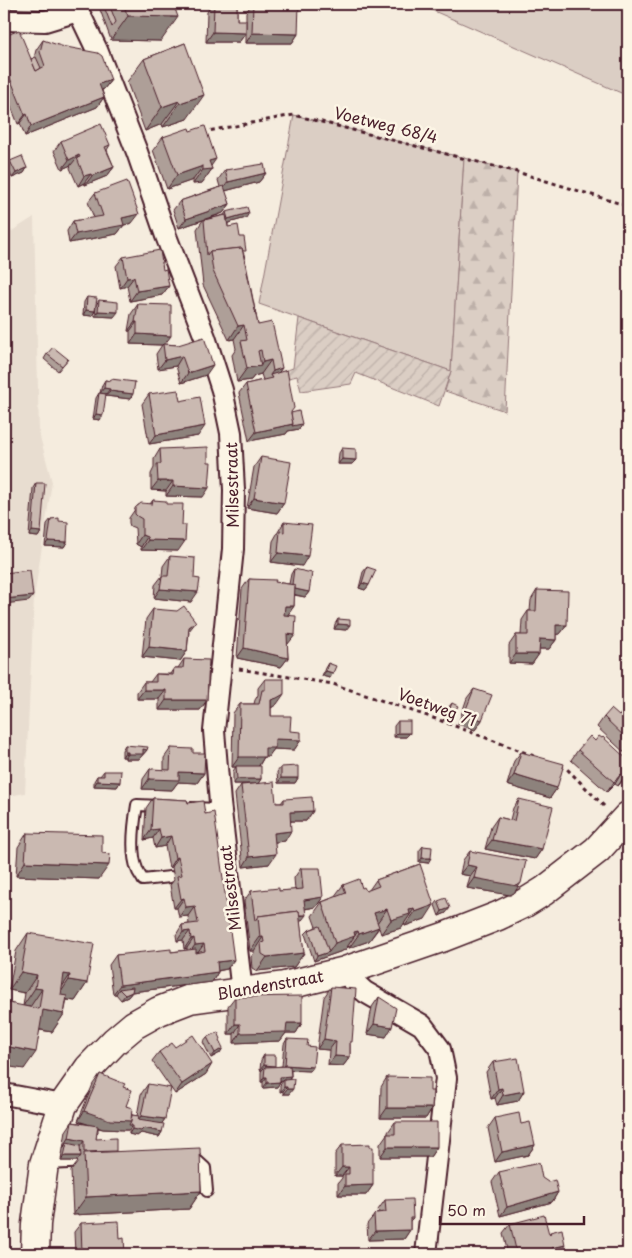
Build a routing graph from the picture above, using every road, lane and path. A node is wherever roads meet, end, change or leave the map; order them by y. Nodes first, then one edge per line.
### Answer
1 (76, 7) edge
2 (4, 20) edge
3 (196, 133) edge
4 (628, 206) edge
5 (220, 666) junction
6 (540, 758) edge
7 (558, 765) edge
8 (220, 810) junction
9 (624, 820) edge
10 (170, 876) dead end
11 (345, 972) junction
12 (242, 992) junction
13 (4, 1094) edge
14 (63, 1105) junction
15 (183, 1158) edge
16 (103, 1161) edge
17 (44, 1164) junction
18 (208, 1192) dead end
19 (35, 1254) edge
20 (426, 1254) edge

1 - 2 street
1 - 5 street, Milsestraat
3 - 4 path, Voetweg 68/4
5 - 6 path, Voetweg 71
5 - 8 street, Milsestraat
7 - 9 path
8 - 10 lane
8 - 12 street, Milsestraat
9 - 11 street, Blandenstraat
11 - 12 street, Blandenstraat
11 - 20 street
12 - 14 street, Blandenstraat
13 - 14 street
14 - 17 street, Blandenstraat
15 - 18 lane
16 - 17 lane
17 - 19 street, Blandenstraat

